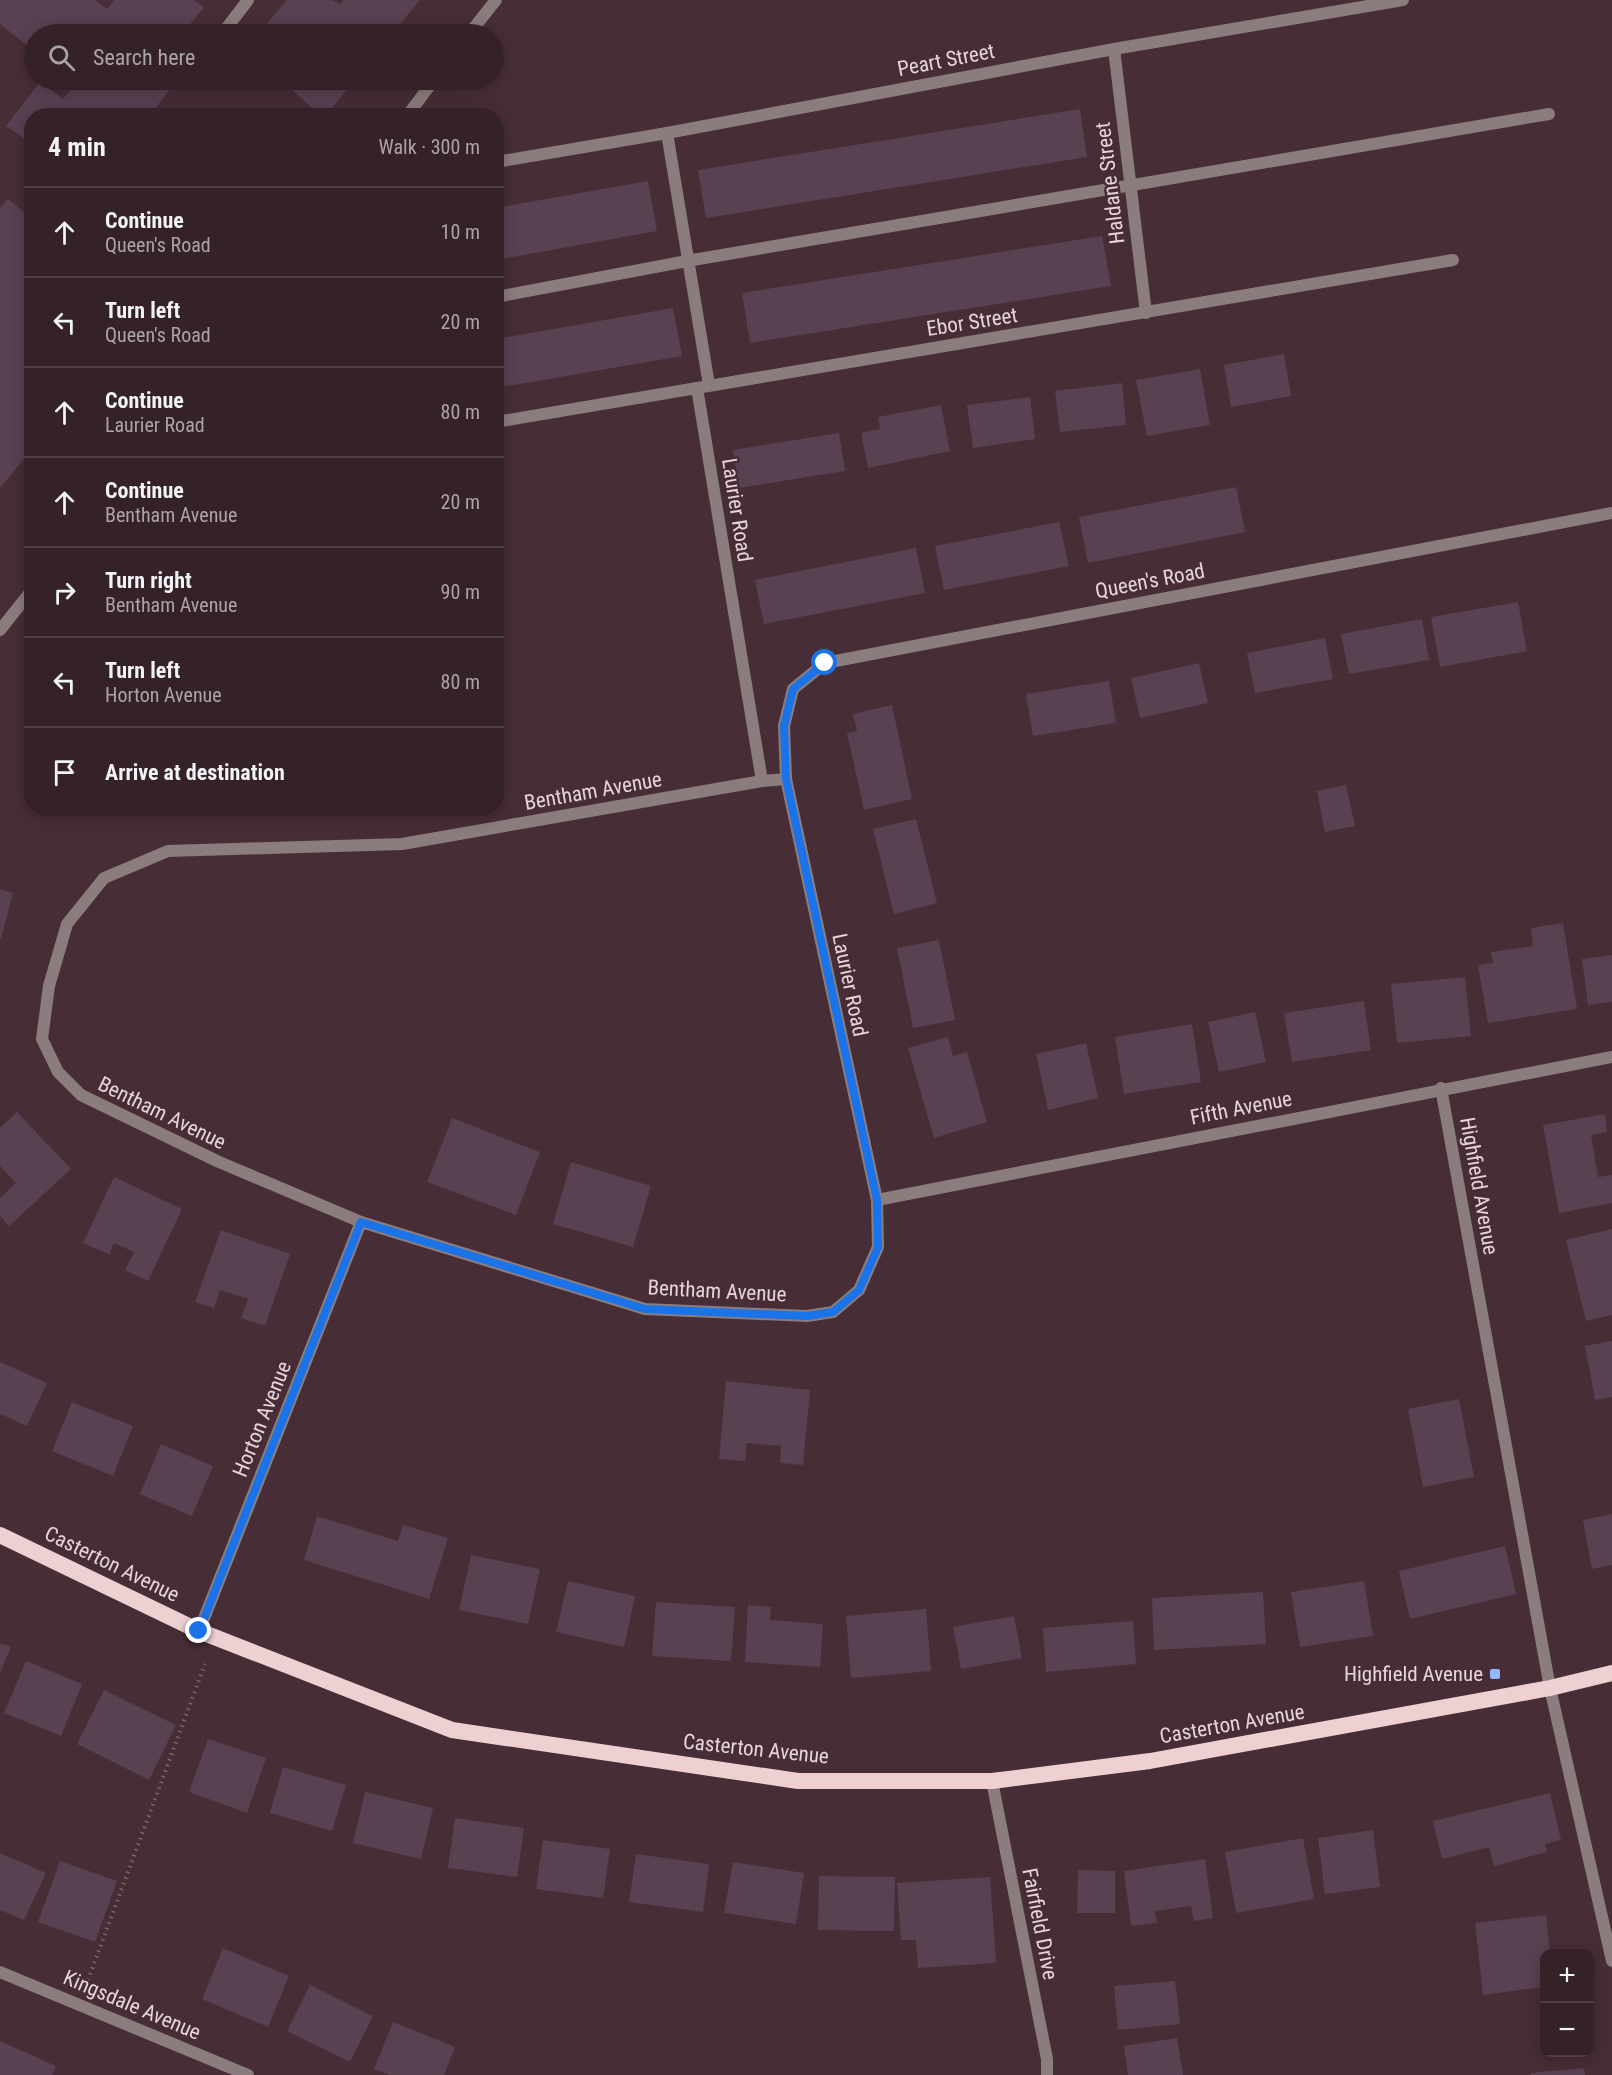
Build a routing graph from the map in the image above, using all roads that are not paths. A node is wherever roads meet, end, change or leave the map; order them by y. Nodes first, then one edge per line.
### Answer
1 (248, 0) edge
2 (1403, 0) edge
3 (491, 2) edge
4 (230, 24) edge
5 (476, 24) edge
6 (1114, 49) junction
7 (426, 90) edge
8 (413, 108) edge
9 (1549, 114) dead end
10 (667, 133) junction
11 (504, 161) edge
12 (1130, 186) junction
13 (1453, 260) dead end
14 (687, 261) junction
15 (504, 295) edge
16 (1146, 313) junction
17 (703, 387) junction
18 (504, 421) edge
19 (1612, 513) edge
20 (24, 600) edge
21 (0, 630) edge
22 (786, 779) junction
23 (762, 781) junction
24 (1612, 1057) edge
25 (1441, 1088) junction
26 (877, 1200) junction
27 (361, 1222) junction
28 (0, 1535) edge
29 (199, 1631) junction
30 (1612, 1673) edge
31 (1550, 1689) junction
32 (992, 1781) junction
33 (1612, 1961) edge
34 (0, 1972) edge
35 (248, 2075) edge
36 (1047, 2075) edge

1 - 4 street
2 - 6 street, Peart Street
3 - 5 street
6 - 10 street, Peart Street
6 - 12 street, Haldane Street
7 - 8 street
9 - 12 street
10 - 11 street, Peart Street
10 - 14 street, Laurier Road
12 - 14 street
12 - 16 street, Haldane Street
13 - 16 street, Ebor Street
14 - 15 street
14 - 17 street, Laurier Road
16 - 17 street, Ebor Street
17 - 18 street, Ebor Street
17 - 23 street, Laurier Road
19 - 22 street, Queen's Road
20 - 21 street
22 - 23 street, Bentham Avenue
22 - 26 street, Laurier Road
23 - 27 street, Bentham Avenue
24 - 25 street, Fifth Avenue
25 - 26 street, Fifth Avenue
25 - 31 street, Highfield Avenue
26 - 27 street, Bentham Avenue
27 - 29 street, Horton Avenue
28 - 29 highway, Casterton Avenue
29 - 32 highway, Casterton Avenue
30 - 31 highway, Casterton Avenue
31 - 32 highway, Casterton Avenue
31 - 33 street, Highfield Avenue
32 - 36 street, Fairfield Drive
34 - 35 street, Kingsdale Avenue

